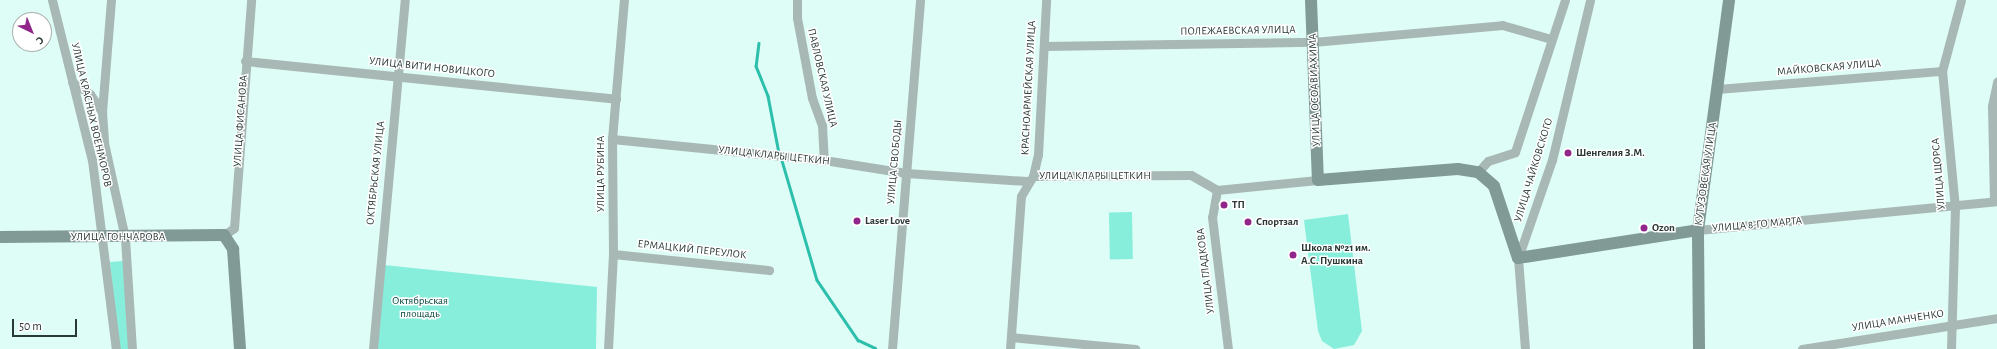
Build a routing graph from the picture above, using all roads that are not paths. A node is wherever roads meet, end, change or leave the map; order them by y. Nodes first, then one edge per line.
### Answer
1 (52, 0) edge
2 (111, 0) edge
3 (251, 0) edge
4 (406, 0) edge
5 (624, 0) edge
6 (797, 0) edge
7 (920, 0) edge
8 (1046, 0) edge
9 (1312, 0) edge
10 (1565, 0) edge
11 (1590, 0) edge
12 (1729, 0) edge
13 (1961, 0) edge
14 (1551, 39) junction
15 (1313, 42) junction
16 (1044, 46) junction
17 (245, 61) junction
18 (1942, 70) junction
19 (398, 77) junction
20 (72, 82) junction
21 (1997, 82) edge
22 (1717, 89) junction
23 (616, 98) junction
24 (102, 112) junction
25 (612, 138) junction
26 (824, 160) junction
27 (1478, 172) junction
28 (906, 173) junction
29 (1030, 178) junction
30 (1318, 180) junction
31 (1217, 190) junction
32 (1996, 201) edge
33 (1955, 208) junction
34 (234, 228) junction
35 (1698, 230) junction
36 (224, 235) junction
37 (0, 237) edge
38 (104, 237) junction
39 (125, 238) junction
40 (233, 246) junction
41 (613, 254) junction
42 (1518, 258) junction
43 (769, 270) dead end
44 (1997, 318) edge
45 (1954, 324) junction
46 (1011, 337) junction
47 (116, 349) edge
48 (132, 349) edge
49 (240, 349) edge
50 (373, 349) edge
51 (608, 349) edge
52 (892, 349) edge
53 (1010, 349) edge
54 (1135, 349) edge
55 (1228, 349) edge
56 (1525, 349) edge
57 (1699, 349) edge
58 (1802, 349) edge
59 (1951, 349) edge

1 - 20 street, УЛИЦА КРАСНЫХ ВОЕНМОРОВ
2 - 24 street
3 - 17 street, УЛИЦА ФИСАНОВА
4 - 19 street, ОКТЯБРЬСКАЯ УЛИЦА
5 - 23 street, УЛИЦА РУБИНА
6 - 26 street, ПАВЛОВСКАЯ УЛИЦА
7 - 28 street, УЛИЦА СВОБОДЫ
8 - 16 street, КРАСНОАРМЕЙСКАЯ УЛИЦА
9 - 15 street, УЛИЦА ОСОАВИАХИМА
10 - 14 street, УЛИЦА ЧАЙКОВСКОГО
11 - 42 street, УЛИЦА ЧАЙКОВСКОГО
12 - 22 street, КУТУЗОВСКАЯ УЛИЦА
13 - 18 street, УЛИЦА ЩОРСА
14 - 15 street, ПОЛЕЖАЕВСКАЯ УЛИЦА
14 - 27 street, УЛИЦА ЧАЙКОВСКОГО
15 - 16 street, ПОЛЕЖАЕВСКАЯ УЛИЦА
15 - 30 street, УЛИЦА ОСОАВИАХИМА
16 - 29 street, КРАСНОАРМЕЙСКАЯ УЛИЦА
17 - 19 street, УЛИЦА ВИТИ НОВИЦКОГО
17 - 34 street, УЛИЦА ФИСАНОВА
18 - 22 street, МАЙКОВСКАЯ УЛИЦА
18 - 33 street, УЛИЦА ЩОРСА
19 - 23 street, УЛИЦА ВИТИ НОВИЦКОГО
19 - 50 street, ОКТЯБРЬСКАЯ УЛИЦА
20 - 24 street
20 - 38 street, УЛИЦА КРАСНЫХ ВОЕНМОРОВ
21 - 32 street
22 - 35 street, КУТУЗОВСКАЯ УЛИЦА
23 - 25 street, УЛИЦА РУБИНА
24 - 39 street
25 - 26 street, УЛИЦА КЛАРЫ ЦЕТКИН
25 - 41 street, УЛИЦА РУБИНА
26 - 28 street, УЛИЦА КЛАРЫ ЦЕТКИН
27 - 30 street
27 - 42 street
28 - 29 street, УЛИЦА КЛАРЫ ЦЕТКИН
28 - 52 street, УЛИЦА СВОБОДЫ
29 - 31 street, УЛИЦА КЛАРЫ ЦЕТКИН
29 - 46 street, КРАСНОАРМЕЙСКАЯ УЛИЦА
30 - 31 street
31 - 55 street, УЛИЦА ГЛАДКОВА
32 - 33 street, УЛИЦА 8-ГО МАРТА
33 - 35 street, УЛИЦА 8-ГО МАРТА
33 - 45 street, УЛИЦА ЩОРСА
34 - 36 street
34 - 40 street, УЛИЦА ФИСАНОВА
35 - 42 street, УЛИЦА 8-ГО МАРТА
35 - 57 street, КУТУЗОВСКАЯ УЛИЦА
36 - 39 street, УЛИЦА ГОНЧАРОВА
36 - 40 street
37 - 38 street, УЛИЦА ГОНЧАРОВА
38 - 39 street, УЛИЦА ГОНЧАРОВА
38 - 47 street, УЛИЦА КРАСНЫХ ВОЕНМОРОВ
39 - 48 street
40 - 49 street
41 - 43 street, ЕРМАЦКИЙ ПЕРЕУЛОК
41 - 51 street, УЛИЦА РУБИНА
42 - 56 street, УЛИЦА ЧАЙКОВСКОГО
44 - 45 street, УЛИЦА МАНЧЕНКО
45 - 58 street, УЛИЦА МАНЧЕНКО
45 - 59 street, УЛИЦА ЩОРСА
46 - 53 street, КРАСНОАРМЕЙСКАЯ УЛИЦА
46 - 54 street

